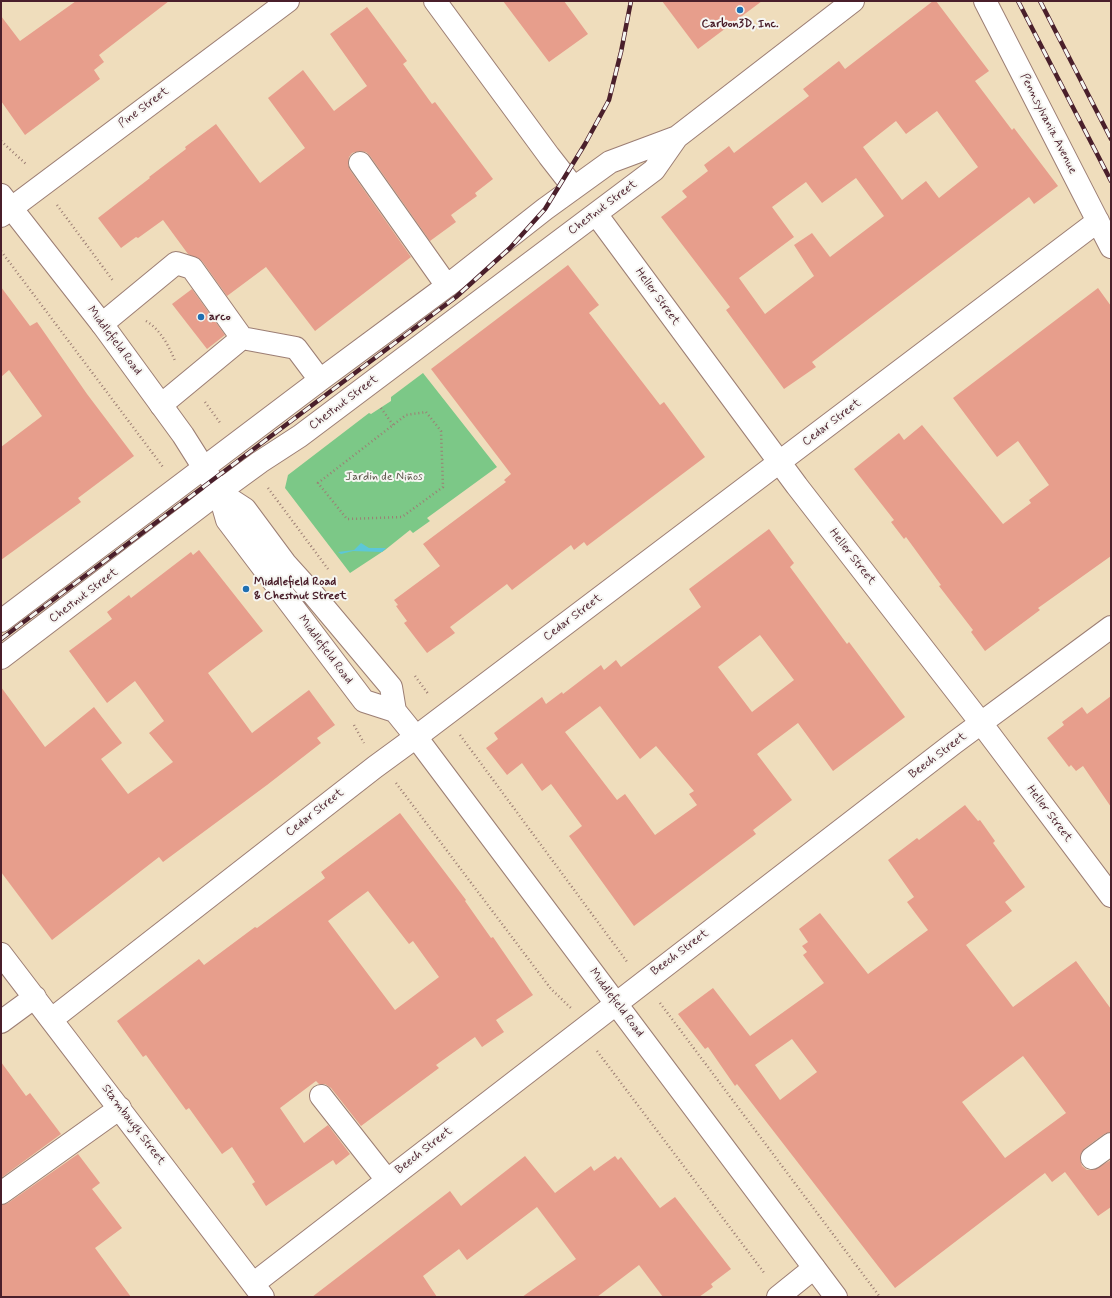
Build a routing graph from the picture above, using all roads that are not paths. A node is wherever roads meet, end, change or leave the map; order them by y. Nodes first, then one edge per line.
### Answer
1 (288, 1) edge
2 (435, 1) edge
3 (853, 1) edge
4 (985, 1) edge
5 (677, 137) junction
6 (360, 164) dead end
7 (574, 188) junction
8 (4, 206) edge
9 (596, 214) junction
10 (1098, 222) junction
11 (1111, 247) edge
12 (447, 286) junction
13 (102, 324) junction
14 (242, 338) junction
15 (320, 380) junction
16 (161, 405) junction
17 (780, 463) junction
18 (204, 468) junction
19 (218, 492) junction
20 (1, 621) edge
21 (1111, 627) edge
22 (1, 658) edge
23 (395, 711) junction
24 (981, 723) junction
25 (416, 737) junction
26 (1111, 896) edge
27 (1, 954) edge
28 (35, 997) junction
29 (616, 1004) junction
30 (52, 1019) junction
31 (1, 1022) edge
32 (321, 1096) dead end
33 (120, 1108) junction
34 (1111, 1144) edge
35 (1092, 1158) dead end
36 (387, 1180) junction
37 (1, 1193) edge
38 (814, 1268) junction
39 (258, 1291) edge
40 (778, 1297) edge
41 (836, 1297) edge

1 - 8 street, Pine Street
2 - 7 street
3 - 5 street, Chestnut Street
4 - 10 street, Pennsylvania Avenue
5 - 7 street, Chestnut Street
5 - 9 street, Chestnut Street
6 - 12 street
7 - 12 street, Chestnut Street
8 - 13 street, Middlefield Road
9 - 17 street, Heller Street
9 - 19 street, Chestnut Street
10 - 11 street, Pennsylvania Avenue
10 - 17 street, Cedar Street
12 - 15 street, Chestnut Street
13 - 14 street
13 - 16 street, Middlefield Road
14 - 15 street
14 - 16 street
15 - 18 street, Chestnut Street
16 - 18 street, Middlefield Road
17 - 24 street, Heller Street
17 - 25 street, Cedar Street
18 - 19 street, Middlefield Road
18 - 20 street, Chestnut Street
19 - 22 street, Chestnut Street
19 - 23 street, Middlefield Road
19 - 23 street, Middlefield Road
21 - 24 street, Beech Street
23 - 25 street, Middlefield Road
24 - 26 street, Heller Street
24 - 29 street, Beech Street
25 - 29 street, Middlefield Road
25 - 30 street, Cedar Street
27 - 28 street, Stambaugh Street
28 - 30 street, Stambaugh Street
28 - 31 street
29 - 36 street, Beech Street
29 - 38 street, Middlefield Road
30 - 33 street, Stambaugh Street
32 - 36 street
33 - 37 street
33 - 39 street, Stambaugh Street
34 - 35 street
36 - 39 street, Beech Street
38 - 40 street
38 - 41 street, Middlefield Road

